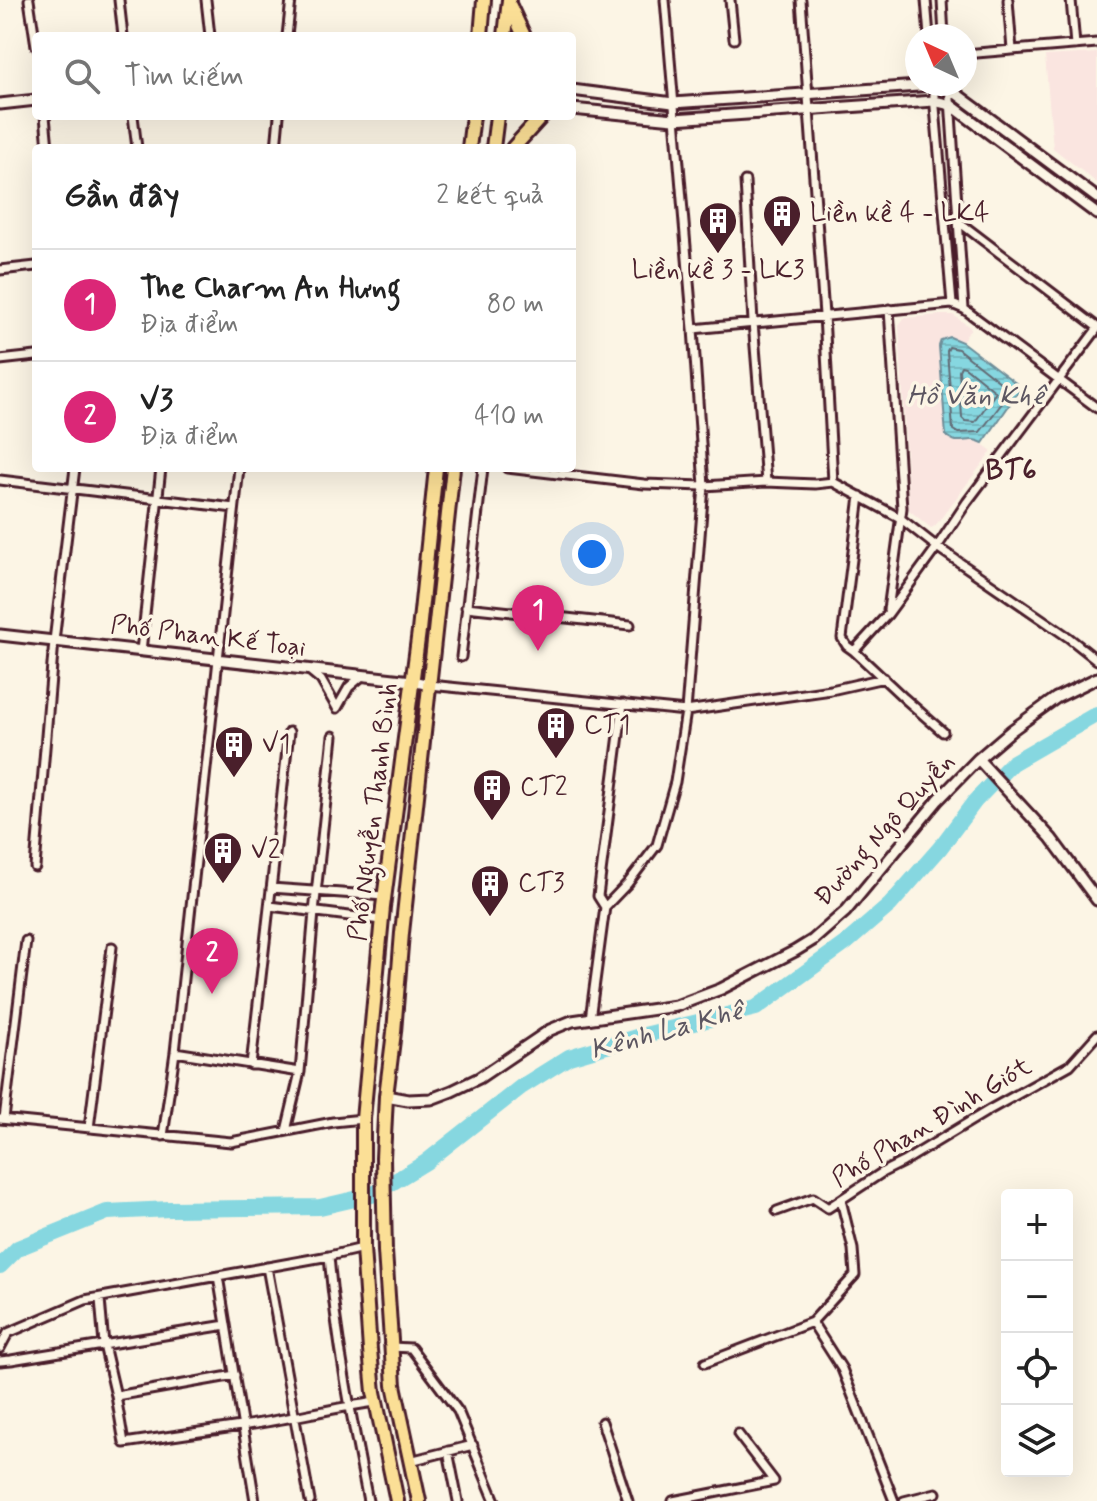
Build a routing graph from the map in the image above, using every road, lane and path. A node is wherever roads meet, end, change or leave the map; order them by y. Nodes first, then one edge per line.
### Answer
1 (29, 0) edge
2 (119, 0) edge
3 (206, 0) edge
4 (291, 0) edge
5 (484, 0) edge
6 (665, 0) edge
7 (730, 0) edge
8 (801, 0) edge
9 (926, 0) edge
10 (942, 0) edge
11 (1008, 0) edge
12 (1071, 0) edge
13 (508, 2) edge
14 (928, 24) edge
15 (943, 24) edge
16 (34, 32) edge
17 (123, 32) edge
18 (210, 32) edge
19 (287, 32) edge
20 (481, 32) edge
21 (505, 32) edge
22 (522, 32) edge
23 (734, 39) dead end
24 (1097, 43) edge
25 (1075, 45) junction
26 (1012, 50) junction
27 (977, 53) edge
28 (905, 87) edge
29 (576, 91) edge
30 (807, 94) junction
31 (934, 96) edge
32 (950, 96) edge
33 (962, 96) edge
34 (32, 100) edge
35 (934, 101) junction
36 (673, 103) junction
37 (0, 104) edge
38 (951, 105) junction
39 (576, 109) edge
40 (808, 109) junction
41 (674, 119) junction
42 (45, 120) edge
43 (134, 120) edge
44 (279, 120) edge
45 (472, 120) edge
46 (496, 120) edge
47 (538, 120) edge
48 (48, 144) edge
49 (136, 144) edge
50 (276, 144) edge
51 (470, 144) edge
52 (494, 144) edge
53 (517, 144) edge
54 (745, 181) dead end
55 (1097, 198) edge
56 (1097, 214) edge
57 (959, 222) junction
58 (32, 266) edge
59 (0, 270) edge
60 (952, 304) junction
61 (889, 309) junction
62 (964, 309) junction
63 (824, 315) junction
64 (753, 322) junction
65 (1097, 328) edge
66 (693, 329) junction
67 (32, 356) edge
68 (0, 360) edge
69 (1058, 380) junction
70 (1097, 408) edge
71 (74, 472) edge
72 (161, 472) edge
73 (238, 472) edge
74 (436, 472) edge
75 (453, 472) edge
76 (483, 472) edge
77 (541, 472) edge
78 (0, 480) edge
79 (766, 482) junction
80 (833, 482) junction
81 (704, 486) junction
82 (72, 489) junction
83 (860, 496) junction
84 (158, 499) junction
85 (234, 508) junction
86 (900, 518) junction
87 (937, 547) junction
88 (466, 607) junction
89 (888, 614) junction
90 (630, 625) dead end
91 (0, 635) edge
92 (54, 641) junction
93 (141, 651) junction
94 (854, 651) junction
95 (461, 657) dead end
96 (217, 660) junction
97 (1097, 660) edge
98 (310, 671) junction
99 (362, 676) junction
100 (884, 678) junction
101 (1097, 678) edge
102 (412, 681) junction
103 (430, 685) junction
104 (623, 704) junction
105 (686, 711) junction
106 (289, 732) dead end
107 (943, 732) dead end
108 (333, 736) dead end
109 (978, 759) junction
110 (35, 867) dead end
111 (271, 888) junction
112 (317, 892) junction
113 (384, 896) junction
114 (1097, 900) edge
115 (270, 906) junction
116 (605, 907) junction
117 (314, 912) junction
118 (381, 920) junction
119 (26, 941) dead end
120 (112, 947) dead end
121 (590, 1019) junction
122 (1097, 1035) edge
123 (175, 1052) junction
124 (251, 1065) junction
125 (300, 1072) junction
126 (386, 1096) junction
127 (2, 1119) edge
128 (363, 1119) junction
129 (89, 1128) junction
130 (286, 1131) junction
131 (163, 1136) junction
132 (841, 1200) junction
133 (777, 1211) dead end
134 (363, 1248) junction
135 (329, 1256) junction
136 (267, 1267) junction
137 (218, 1276) junction
138 (100, 1299) junction
139 (812, 1322) junction
140 (226, 1325) junction
141 (104, 1345) junction
142 (391, 1347) junction
143 (0, 1348) edge
144 (0, 1361) edge
145 (705, 1363) dead end
146 (235, 1375) junction
147 (116, 1396) junction
148 (376, 1402) junction
149 (349, 1406) junction
150 (295, 1416) junction
151 (602, 1422) dead end
152 (243, 1426) junction
153 (738, 1434) dead end
154 (473, 1445) junction
155 (448, 1451) junction
156 (410, 1461) junction
157 (936, 1493) dead end
158 (255, 1501) edge
159 (310, 1501) edge
160 (368, 1501) edge
161 (397, 1501) edge
162 (419, 1501) edge
163 (458, 1501) edge
164 (495, 1501) edge
165 (628, 1501) edge
166 (673, 1501) edge
167 (894, 1501) edge
168 (904, 1501) edge

1 - 16 street
2 - 17 street
3 - 18 street
4 - 19 street
5 - 20 main road
6 - 36 street
7 - 23 street
8 - 30 street
9 - 14 street
10 - 15 street
11 - 26 street
12 - 25 street
13 - 21 main road
13 - 22 main road
24 - 25 street
25 - 26 street
26 - 27 street
28 - 30 street
29 - 36 street
30 - 36 street
30 - 40 street
31 - 35 street
32 - 38 street
33 - 55 street
34 - 37 street
35 - 38 street
35 - 40 street
35 - 60 street
36 - 41 street
38 - 56 street
38 - 57 street
39 - 41 street
40 - 41 street
40 - 63 street
41 - 66 street
42 - 48 street
43 - 49 street
44 - 50 street
45 - 51 main road
46 - 52 main road
47 - 53 main road
54 - 64 street
57 - 62 street
57 - 65 street
58 - 59 street
60 - 61 street
60 - 62 street
61 - 63 street
61 - 86 street
62 - 69 street
63 - 64 street
63 - 80 street
64 - 66 street
64 - 79 street
65 - 69 street
66 - 81 street
67 - 68 street
69 - 70 street
69 - 87 street
71 - 82 street
72 - 84 street
73 - 85 street
74 - 102 main road, Phố Nguyễn Thanh Bình
75 - 103 main road, Phố Nguyễn Thanh Bình
76 - 88 street
77 - 81 street
78 - 82 street
79 - 80 street
79 - 81 street
80 - 83 street
81 - 105 street
82 - 84 street
82 - 92 street
83 - 86 street
83 - 94 street
84 - 85 street
84 - 93 street
85 - 96 street
86 - 87 street
86 - 89 street
87 - 89 street
87 - 97 street
88 - 90 street
88 - 95 street
89 - 94 street
91 - 92 street, Phố Phan Kế Toại
92 - 93 street, Phố Phan Kế Toại
92 - 110 street
93 - 96 street, Phố Phan Kế Toại
94 - 100 street
96 - 98 street, Phố Phan Kế Toại
96 - 123 street
98 - 99 street, Phố Phan Kế Toại
98 - 99 street
99 - 102 street, Phố Phan Kế Toại
100 - 105 street
100 - 107 street
101 - 109 street, Đường Ngô Quyền
102 - 103 street, Phố Phan Kế Toại
102 - 113 main road, Phố Nguyễn Thanh Bình
103 - 104 street
103 - 126 main road, Phố Nguyễn Thanh Bình
104 - 105 street
104 - 116 street
105 - 116 street
106 - 111 street
108 - 112 street
109 - 114 street
109 - 121 street, Đường Ngô Quyền
111 - 112 street
111 - 115 street
112 - 113 street
112 - 117 street
113 - 118 main road, Phố Nguyễn Thanh Bình
115 - 117 street
115 - 124 street
116 - 121 street
117 - 118 street
117 - 125 street
118 - 128 main road, Phố Nguyễn Thanh Bình
119 - 127 street
120 - 129 street
121 - 126 street, Đường Ngô Quyền
122 - 132 street, Phố Phan Đình Giót
123 - 124 street
123 - 131 street
124 - 125 street
125 - 130 street
126 - 142 main road, Phố Nguyễn Thanh Bình
127 - 129 street
128 - 130 street
128 - 134 main road, Phố Nguyễn Thanh Bình
129 - 131 street
130 - 131 street
132 - 133 street, Phố Phan Đình Giót
132 - 139 street
134 - 135 street
134 - 148 main road
135 - 136 street
135 - 149 street
136 - 137 street
136 - 150 street
137 - 138 street
137 - 140 street
138 - 141 street
138 - 143 street
139 - 145 street
139 - 167 street
140 - 141 street
140 - 146 street
141 - 144 street
141 - 147 street
142 - 154 street
142 - 156 main road
146 - 147 street
146 - 152 street
147 - 152 street
148 - 149 street
148 - 161 main road
149 - 150 street
149 - 160 street
150 - 152 street
150 - 159 street
151 - 165 street
152 - 158 street
153 - 166 street
154 - 155 street
154 - 164 street
155 - 156 street
155 - 163 street
156 - 162 main road
157 - 168 street

